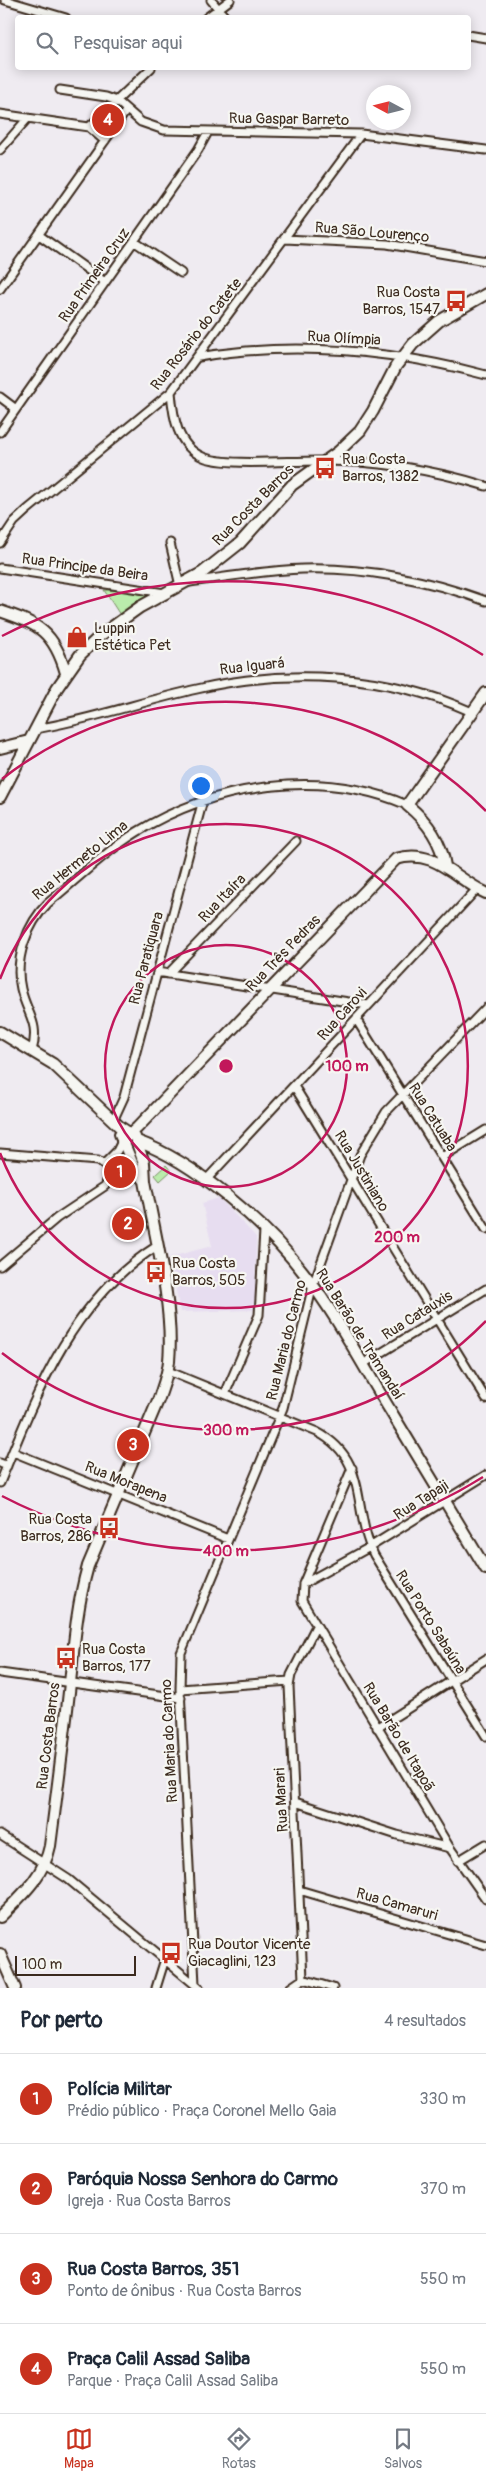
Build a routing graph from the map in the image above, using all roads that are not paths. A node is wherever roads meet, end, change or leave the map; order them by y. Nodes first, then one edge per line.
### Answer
1 (5, 0) edge
2 (211, 0) edge
3 (230, 0) edge
4 (218, 8) junction
5 (56, 15) edge
6 (210, 15) edge
7 (224, 15) edge
8 (471, 36) edge
9 (486, 38) edge
10 (149, 70) edge
11 (60, 90) dead end
12 (117, 101) junction
13 (126, 111) junction
14 (0, 114) edge
15 (28, 118) junction
16 (89, 127) junction
17 (208, 132) junction
18 (361, 134) junction
19 (105, 141) junction
20 (0, 150) edge
21 (486, 150) edge
22 (39, 235) junction
23 (286, 239) junction
24 (135, 242) junction
25 (486, 261) edge
26 (181, 273) dead end
27 (106, 282) junction
28 (0, 289) edge
29 (486, 294) edge
30 (403, 356) junction
31 (199, 357) junction
32 (486, 375) edge
33 (171, 392) junction
34 (0, 397) edge
35 (16, 409) junction
36 (0, 432) edge
37 (324, 460) junction
38 (486, 486) edge
39 (0, 543) edge
40 (170, 543) dead end
41 (0, 568) edge
42 (183, 584) junction
43 (165, 593) junction
44 (486, 601) edge
45 (0, 611) edge
46 (66, 673) junction
47 (486, 692) edge
48 (472, 712) junction
49 (35, 729) junction
50 (28, 741) junction
51 (0, 748) edge
52 (0, 797) edge
53 (203, 800) junction
54 (407, 805) junction
55 (296, 841) dead end
56 (445, 866) junction
57 (481, 891) edge
58 (157, 972) junction
59 (168, 974) junction
60 (269, 989) junction
61 (368, 1005) junction
62 (486, 1008) edge
63 (356, 1019) junction
64 (0, 1032) edge
65 (32, 1051) junction
66 (294, 1086) junction
67 (402, 1093) junction
68 (116, 1124) junction
69 (486, 1130) edge
70 (135, 1137) junction
71 (122, 1141) junction
72 (0, 1153) edge
73 (164, 1154) junction
74 (142, 1157) junction
75 (442, 1157) junction
76 (130, 1160) junction
77 (104, 1164) junction
78 (109, 1171) junction
79 (350, 1177) junction
80 (206, 1180) junction
81 (145, 1182) junction
82 (486, 1229) edge
83 (264, 1230) junction
84 (157, 1246) junction
85 (0, 1266) edge
86 (313, 1285) junction
87 (486, 1289) edge
88 (436, 1319) junction
89 (363, 1364) junction
90 (168, 1371) junction
91 (225, 1394) junction
92 (486, 1399) edge
93 (280, 1417) junction
94 (13, 1452) junction
95 (3, 1465) edge
96 (352, 1468) junction
97 (486, 1475) edge
98 (0, 1483) edge
99 (119, 1494) junction
100 (445, 1502) junction
101 (228, 1539) junction
102 (370, 1547) junction
103 (486, 1569) edge
104 (303, 1584) junction
105 (316, 1626) junction
106 (486, 1659) edge
107 (0, 1673) edge
108 (452, 1680) junction
109 (290, 1681) junction
110 (70, 1683) junction
111 (180, 1689) junction
112 (181, 1698) junction
113 (377, 1728) junction
114 (486, 1736) edge
115 (295, 1802) junction
116 (0, 1835) edge
117 (486, 1844) edge
118 (450, 1848) junction
119 (458, 1861) junction
120 (46, 1864) junction
121 (299, 1890) junction
122 (486, 1899) edge
123 (0, 1917) edge
124 (486, 1945) edge
125 (0, 1954) edge
126 (166, 1959) junction
127 (303, 1979) junction
128 (197, 1986) edge
129 (15, 1988) edge
130 (156, 1988) edge
131 (290, 1988) edge
132 (333, 1988) edge

1 - 5 street
2 - 4 street
3 - 4 street
4 - 6 street
4 - 7 street
8 - 9 street
10 - 12 street
11 - 12 street
12 - 13 street, Rua Gaspar Barreto
12 - 16 street
13 - 17 street, Rua Gaspar Barreto
13 - 19 street
14 - 15 street
15 - 16 street
15 - 20 street
16 - 19 street
17 - 18 street, Rua Gaspar Barreto
17 - 24 street, Rua Primeira Cruz
18 - 21 street, Rua Gaspar Barreto
18 - 23 street, Rua Rosário do Catete
19 - 22 street
22 - 27 street
22 - 28 street
23 - 25 street, Rua São Lourenço
23 - 31 street, Rua Rosário do Catete
24 - 26 street
24 - 27 street, Rua Primeira Cruz
27 - 35 street, Rua Primeira Cruz
29 - 30 main road, Rua Costa Barros
30 - 31 street, Rua Olímpia
30 - 32 street, Rua Olímpia
30 - 37 main road, Rua Costa Barros
31 - 33 street, Rua Rosário do Catete
33 - 37 street
33 - 39 street, Rua Rosário do Catete
34 - 35 street
35 - 36 street, Rua Primeira Cruz
37 - 38 street
37 - 42 main road, Rua Costa Barros
40 - 42 street
41 - 43 street, Rua Principe da Beira
42 - 43 main road, Rua Costa Barros
42 - 44 street
43 - 46 main road, Rua Costa Barros
45 - 46 main road
46 - 49 main road, Rua Costa Barros
47 - 48 main road
48 - 49 street, Rua Iguará
48 - 54 main road
49 - 50 main road, Rua Costa Barros
50 - 51 main road
50 - 52 main road, Rua Costa Barros
53 - 54 street, Rua Hermeto Lima
53 - 58 street, Rua Paratiquara
53 - 65 street, Rua Hermeto Lima
54 - 56 main road
55 - 59 street, Rua Itaíra
56 - 57 main road, Rua Três Pedras
56 - 60 main road, Rua Três Pedras
57 - 61 street, Rua Carovi
58 - 59 street
58 - 68 street, Rua Paratiquara
59 - 60 street
60 - 61 street
60 - 70 main road, Rua Três Pedras
61 - 63 street, Rua Carovi
62 - 67 street, Rua Maria do Carmo
63 - 66 street, Rua Carovi
63 - 67 street, Rua Catuaba
64 - 65 main road
65 - 68 main road
66 - 79 street, Rua Justiniano
66 - 80 street, Rua Carovi
67 - 75 street, Rua Catuaba
67 - 79 street, Rua Maria do Carmo
68 - 70 main road
68 - 71 main road, Rua Costa Barros
69 - 75 street
70 - 71 main road, Rua Três Pedras
70 - 73 main road, Rua Barão de Tramandaí
70 - 74 main road, Rua Costa Barros
71 - 74 main road
71 - 76 main road, Rua Costa Barros
71 - 77 street
72 - 77 street
73 - 74 main road
73 - 80 main road, Rua Barão de Tramandaí
74 - 81 main road, Rua Costa Barros
75 - 82 street, Rua Catuaba
76 - 78 street
76 - 81 main road, Rua Costa Barros
77 - 78 street
78 - 85 street
79 - 86 street, Rua Maria do Carmo
79 - 88 street, Rua Justiniano
80 - 83 main road, Rua Barão de Tramandaí
81 - 84 main road, Rua Costa Barros
83 - 86 main road, Rua Barão de Tramandaí
83 - 91 street
84 - 90 main road, Rua Costa Barros
84 - 94 street
86 - 89 main road, Rua Barão de Tramandaí
86 - 93 street, Rua Maria do Carmo
87 - 88 street, Rua Catauxis
88 - 89 street, Rua Catauxis
88 - 92 street, Rua Justiniano
89 - 100 main road, Rua Barão de Tramandaí
90 - 91 street
90 - 99 main road, Rua Costa Barros
91 - 93 street
93 - 96 street
93 - 101 street, Rua Maria do Carmo
94 - 95 street
94 - 99 street, Rua Morapena
95 - 98 street
96 - 102 street, Rua Porto Sabaúna
96 - 104 street
97 - 100 street, Rua Tapaji
99 - 101 street, Rua Morapena
99 - 110 main road, Rua Costa Barros
100 - 102 street, Rua Tapaji
100 - 103 main road, Rua Barão de Tramandaí
101 - 111 street, Rua Maria do Carmo
102 - 104 street, Rua Tapaji
102 - 108 street, Rua Porto Sabaúna
104 - 105 street, Rua Barão de Itapoã
105 - 109 street, Rua Marari
105 - 113 street, Rua Barão de Itapoã
106 - 108 street
107 - 110 street
108 - 113 street
108 - 114 street, Rua Porto Sabaúna
109 - 111 street
109 - 115 street, Rua Marari
110 - 112 street
110 - 120 main road, Rua Costa Barros
111 - 112 street, Rua Maria do Carmo
112 - 128 street, Rua Maria do Carmo
113 - 118 street, Rua Barão de Itapoã
115 - 118 street
115 - 121 street, Rua Marari
116 - 120 street
117 - 119 street
118 - 119 street, Rua Barão de Itapoã
119 - 122 street, Rua Barão de Itapoã
120 - 123 main road
120 - 126 street
121 - 124 street, Rua Camaruri
121 - 127 street, Rua Marari
125 - 129 main road
126 - 128 street
126 - 130 street
127 - 131 street
127 - 132 street

